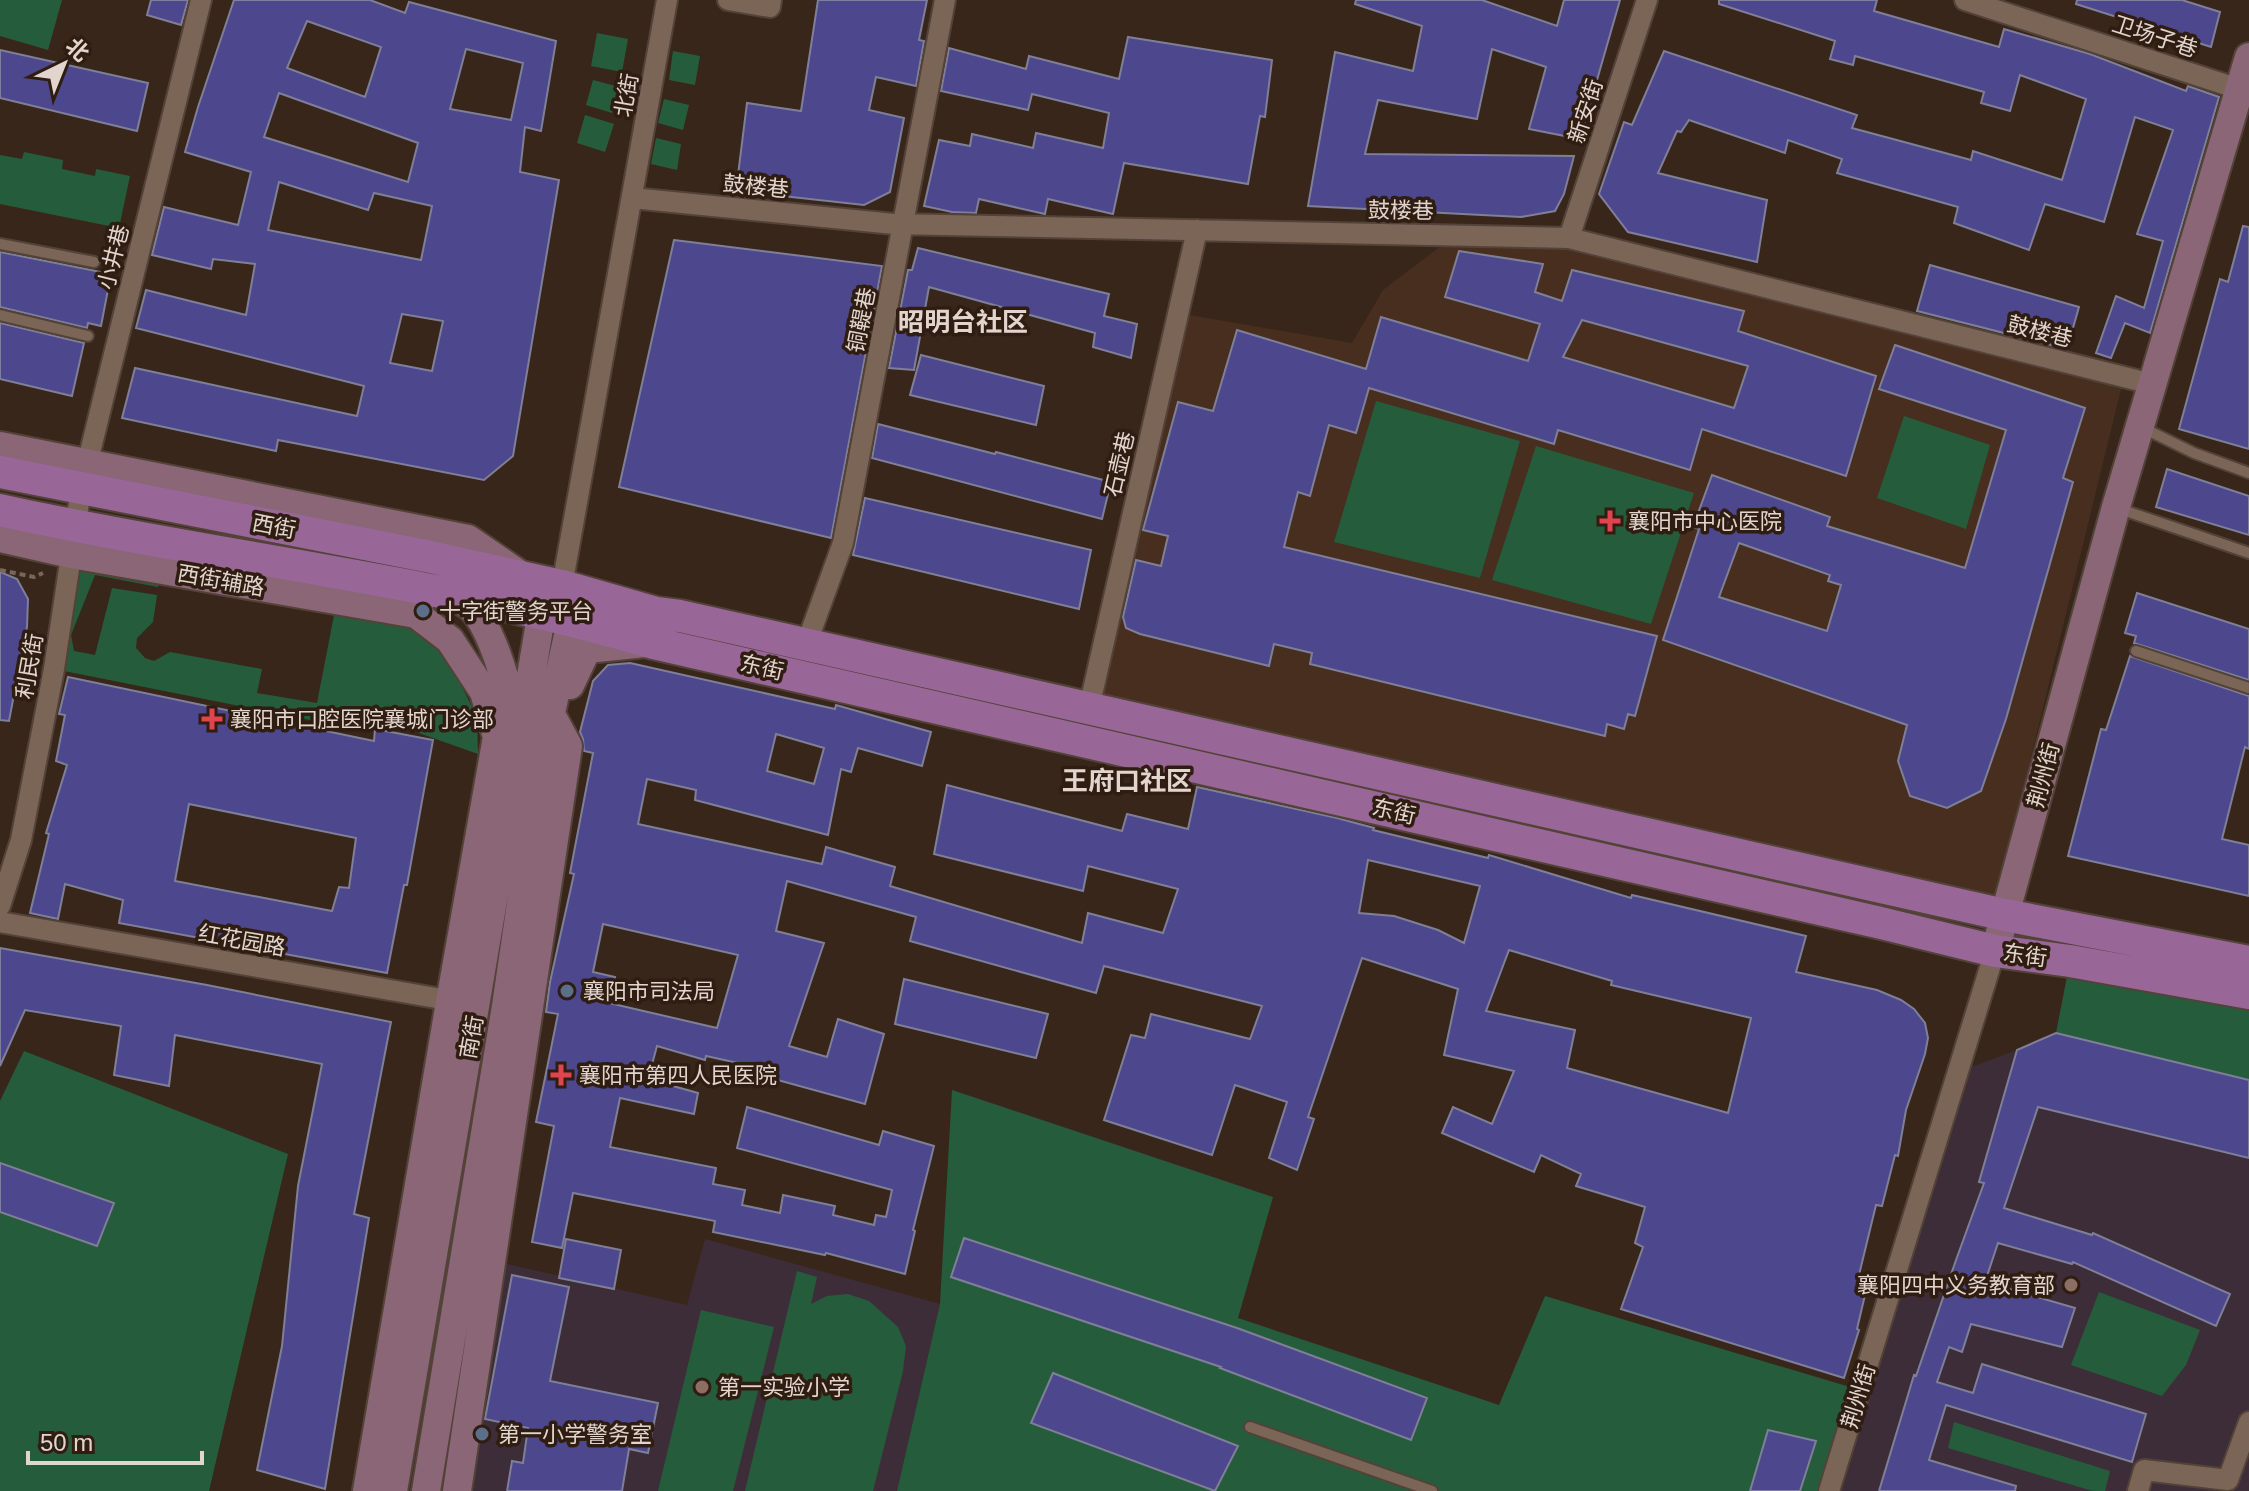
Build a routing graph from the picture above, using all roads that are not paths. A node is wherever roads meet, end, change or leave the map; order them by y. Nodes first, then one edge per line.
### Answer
1 (201, 0) edge
2 (667, 0) edge
3 (728, 0) edge
4 (771, 0) edge
5 (945, 0) edge
6 (1647, 0) edge
7 (1965, 0) edge
8 (2249, 57) edge
9 (2241, 102) edge
10 (632, 198) junction
11 (904, 225) junction
12 (1197, 230) junction
13 (1569, 238) junction
14 (0, 244) edge
15 (94, 262) dead end
16 (0, 315) edge
17 (88, 336) dead end
18 (2152, 384) junction
19 (2139, 426) junction
20 (0, 446) edge
21 (0, 472) edge
22 (2249, 473) edge
23 (84, 476) junction
24 (2116, 507) junction
25 (0, 510) edge
26 (0, 538) edge
27 (73, 540) junction
28 (2249, 553) edge
29 (555, 595) junction
30 (420, 601) junction
31 (653, 643) junction
32 (806, 645) junction
33 (2136, 651) dead end
34 (2249, 688) edge
35 (1089, 708) junction
36 (540, 734) junction
37 (0, 906) edge
38 (2005, 915) junction
39 (0, 922) edge
40 (1995, 951) junction
41 (2249, 962) edge
42 (2249, 993) edge
43 (463, 1004) junction
44 (2249, 1422) edge
45 (1250, 1427) dead end
46 (367, 1491) edge
47 (393, 1491) edge
48 (426, 1491) edge
49 (457, 1491) edge
50 (1432, 1491) edge
51 (1829, 1491) edge
52 (2138, 1491) edge

1 - 23 street, 小井巷
2 - 10 street, 北街
3 - 4 street
5 - 11 street, 铜鞮巷
6 - 13 street, 新安街
7 - 9 street, 卫场子巷
8 - 9 street, 荆州街
9 - 18 street, 荆州街
10 - 11 street, 鼓楼巷
10 - 29 street, 北街
11 - 12 street, 鼓楼巷
11 - 32 street, 铜鞮巷
12 - 13 street, 鼓楼巷
12 - 35 street, 石壶巷
13 - 18 street, 鼓楼巷
14 - 15 lane
16 - 17 lane
18 - 19 street, 荆州街
19 - 22 lane
19 - 24 street, 荆州街
20 - 23 street
21 - 23 main road, 西街
23 - 27 street, 小井巷
23 - 29 main road, 西街
24 - 28 lane
24 - 38 street, 荆州街
25 - 27 main road, 西街
26 - 27 street
27 - 30 main road, 西街
27 - 37 street, 利民街
29 - 30 main road, 西街
29 - 31 main road, 东街
29 - 32 main road, 东街
29 - 36 street, 南街
30 - 36 street
30 - 43 street
31 - 36 street
31 - 40 main road, 东街
32 - 35 main road, 东街
33 - 34 lane
35 - 38 main road, 东街
36 - 43 street, 南街
36 - 48 street, 南街
36 - 49 street
38 - 40 street, 荆州街
38 - 41 main road, 东街
39 - 43 street, 红花园路
40 - 42 main road, 东街
40 - 51 street, 荆州街
43 - 46 street
43 - 47 street, 南街
44 - 52 street
45 - 50 lane

